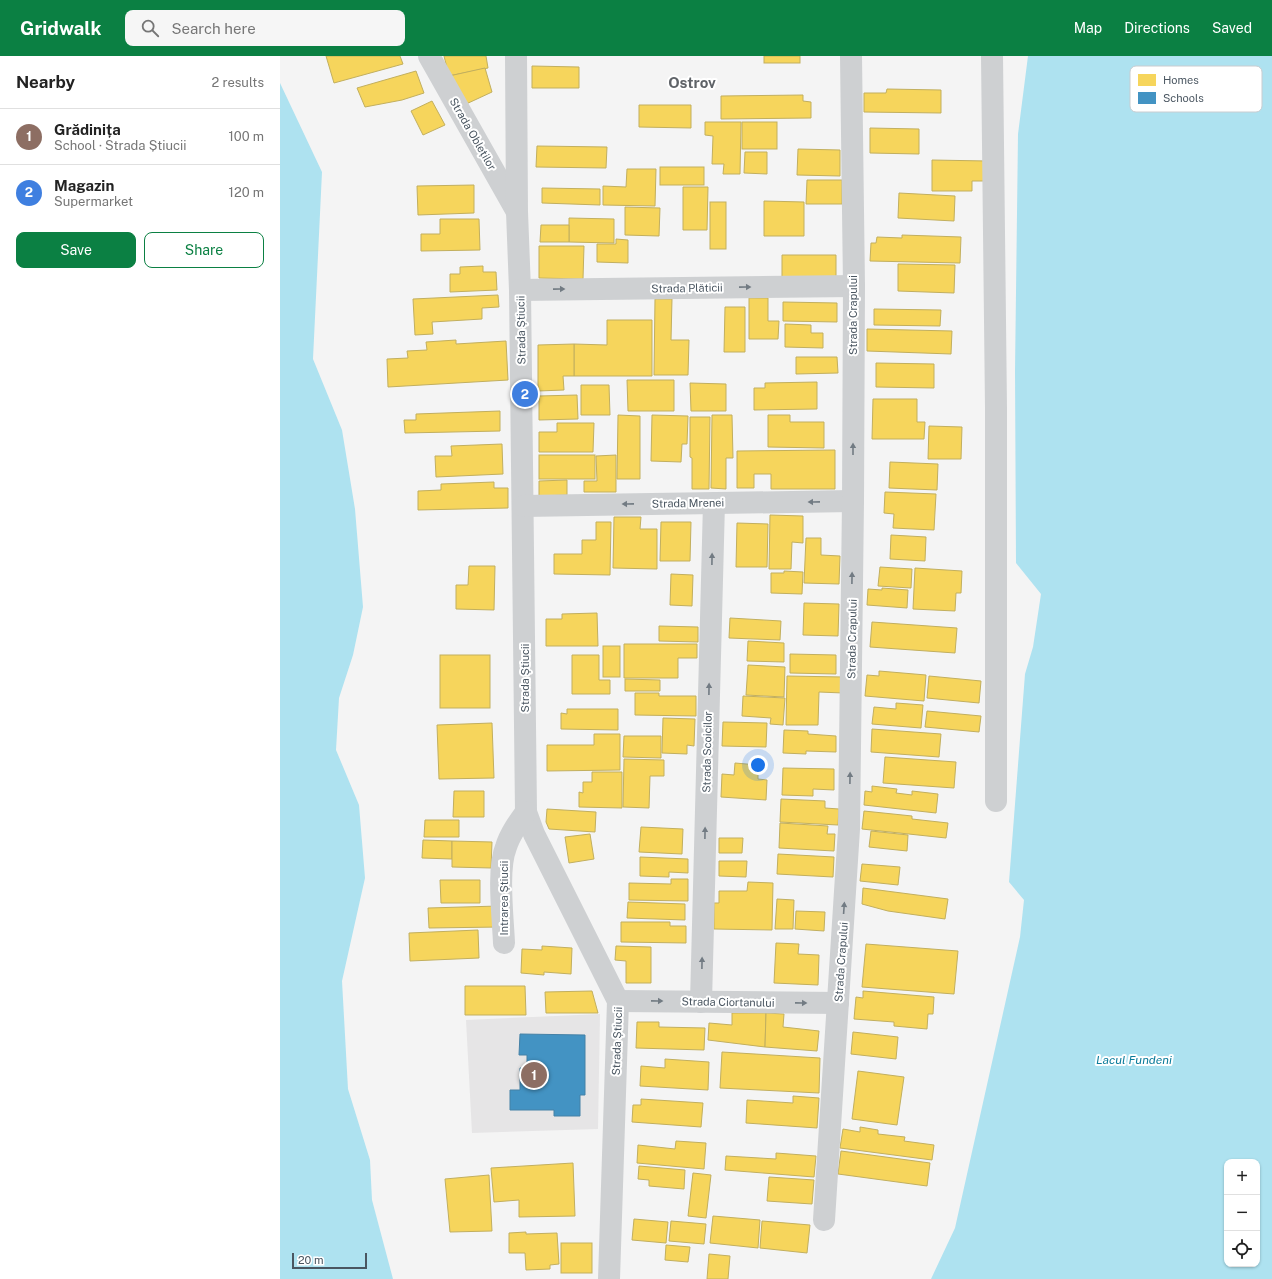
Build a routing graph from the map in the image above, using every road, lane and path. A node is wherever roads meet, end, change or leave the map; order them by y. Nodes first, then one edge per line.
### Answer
1 (429, 56) edge
2 (516, 56) edge
3 (851, 56) edge
4 (992, 56) edge
5 (517, 212) junction
6 (854, 286) junction
7 (520, 290) junction
8 (853, 501) junction
9 (714, 503) junction
10 (523, 506) junction
11 (996, 801) dead end
12 (526, 812) junction
13 (504, 943) dead end
14 (618, 1001) junction
15 (701, 1002) junction
16 (838, 1003) junction
17 (824, 1220) dead end
18 (609, 1279) edge

1 - 5 street, Strada Obleților
2 - 5 street, Strada Știucii
3 - 6 street, Strada Crapului
4 - 11 street
5 - 7 street, Strada Știucii
7 -> 6 street, Strada Plăticii
8 -> 6 street, Strada Crapului
7 - 10 street, Strada Știucii
8 -> 9 street, Strada Mrenei
16 -> 8 street, Strada Crapului
9 -> 10 street, Strada Mrenei
15 -> 9 street, Strada Scoicilor
10 - 12 street, Strada Știucii
12 - 13 street, Intrarea Știucii
12 - 14 street, Strada Știucii
14 -> 15 street, Strada Ciortanului
14 - 18 street, Strada Știucii
15 -> 16 street, Strada Ciortanului
16 - 17 street, Strada Crapului

